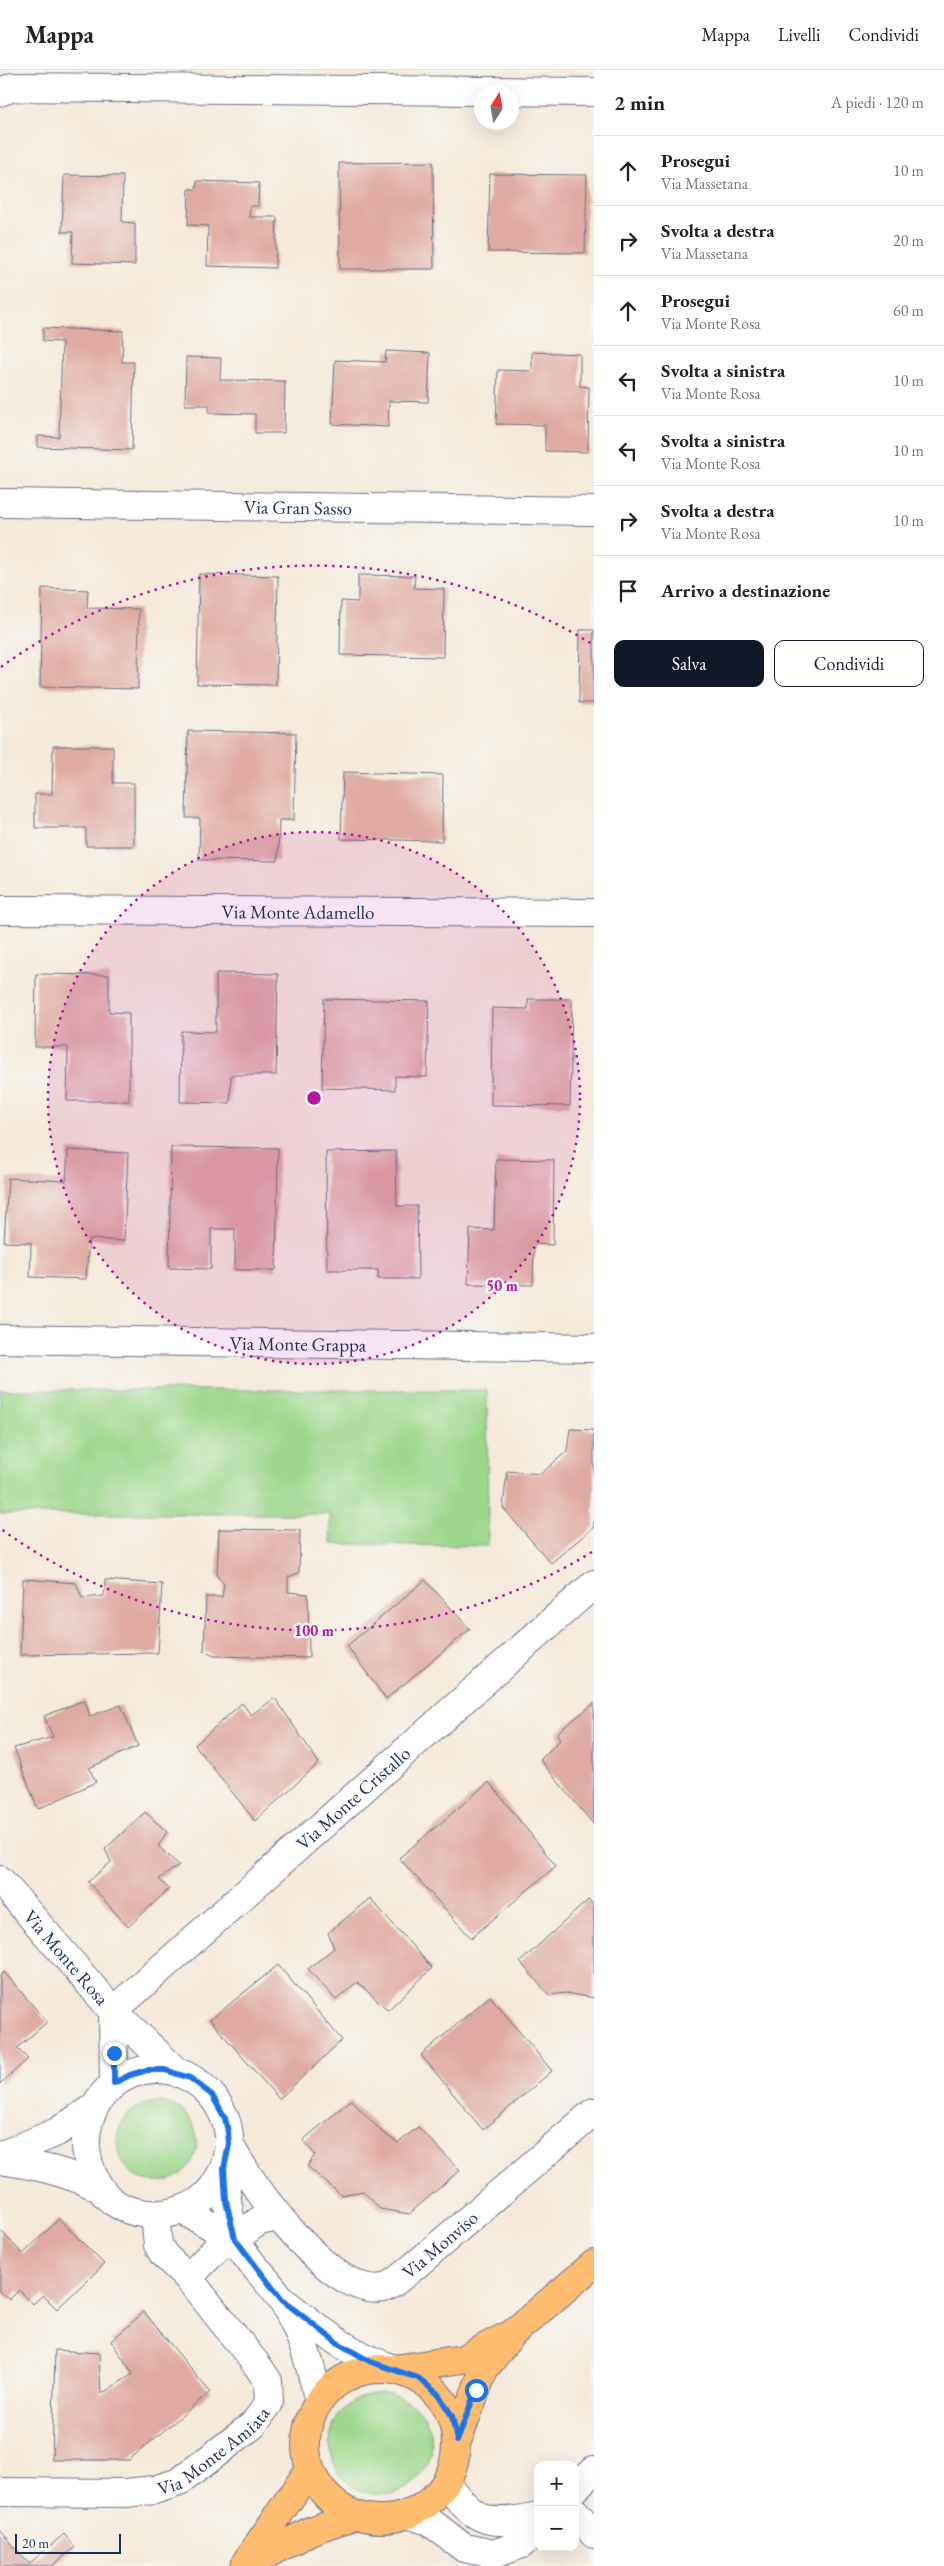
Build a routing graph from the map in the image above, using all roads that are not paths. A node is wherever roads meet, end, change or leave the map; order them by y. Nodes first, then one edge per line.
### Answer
1 (0, 92) edge
2 (594, 92) edge
3 (0, 503) edge
4 (594, 511) edge
5 (0, 910) edge
6 (594, 913) edge
7 (0, 1339) edge
8 (594, 1348) edge
9 (594, 1584) edge
10 (0, 1880) edge
11 (113, 2011) junction
12 (178, 2074) junction
13 (114, 2083) junction
14 (94, 2106) junction
15 (594, 2112) edge
16 (227, 2156) junction
17 (0, 2158) edge
18 (100, 2188) junction
19 (182, 2210) junction
20 (154, 2215) junction
21 (278, 2217) junction
22 (235, 2239) junction
23 (594, 2264) edge
24 (188, 2278) junction
25 (282, 2300) junction
26 (513, 2333) junction
27 (394, 2369) junction
28 (318, 2402) junction
29 (457, 2441) junction
30 (310, 2469) junction
31 (594, 2470) edge
32 (446, 2483) junction
33 (579, 2484) edge
34 (0, 2492) edge
35 (407, 2514) junction
36 (356, 2515) junction
37 (534, 2517) edge
38 (579, 2517) edge
39 (534, 2530) edge
40 (594, 2534) edge
41 (244, 2566) edge

1 - 2 street
3 - 4 street, Via Gran Sasso
5 - 6 street, Via Monte Adamello
7 - 8 street, Via Monte Grappa
9 - 11 street, Via Monte Cristallo
10 - 11 street, Via Monte Rosa
11 - 12 street, Via Monte Rosa
11 - 13 street, Via Monte Rosa
12 - 13 street, Via Monte Rosa
12 - 16 street, Via Monte Rosa
13 - 14 street, Via Monte Rosa
14 - 17 street
14 - 18 street, Via Monte Rosa
15 - 21 street, Via Monviso
16 - 19 street, Via Monte Rosa
16 - 21 street, Via Monviso
16 - 22 street, Via Monte Rosa
17 - 18 street
18 - 20 street, Via Monte Rosa
19 - 20 street, Via Monte Rosa
19 - 22 street, Via Monte Rosa
20 - 24 street, Via Monte Amiata
21 - 22 street
22 - 24 street
22 - 25 street, Via Monte Rosa
23 - 26 main road
24 - 34 street, Via Monte Amiata
25 - 27 street, Via Monte Rosa
25 - 28 street, Via Monte Rosa
26 - 27 main road
26 - 29 main road
27 - 28 main road
27 - 29 main road
28 - 30 main road
29 - 32 main road
30 - 36 main road
30 - 41 main road
31 - 33 street
32 - 35 main road
32 - 37 street
35 - 36 main road
35 - 39 street
36 - 41 main road
38 - 40 street

